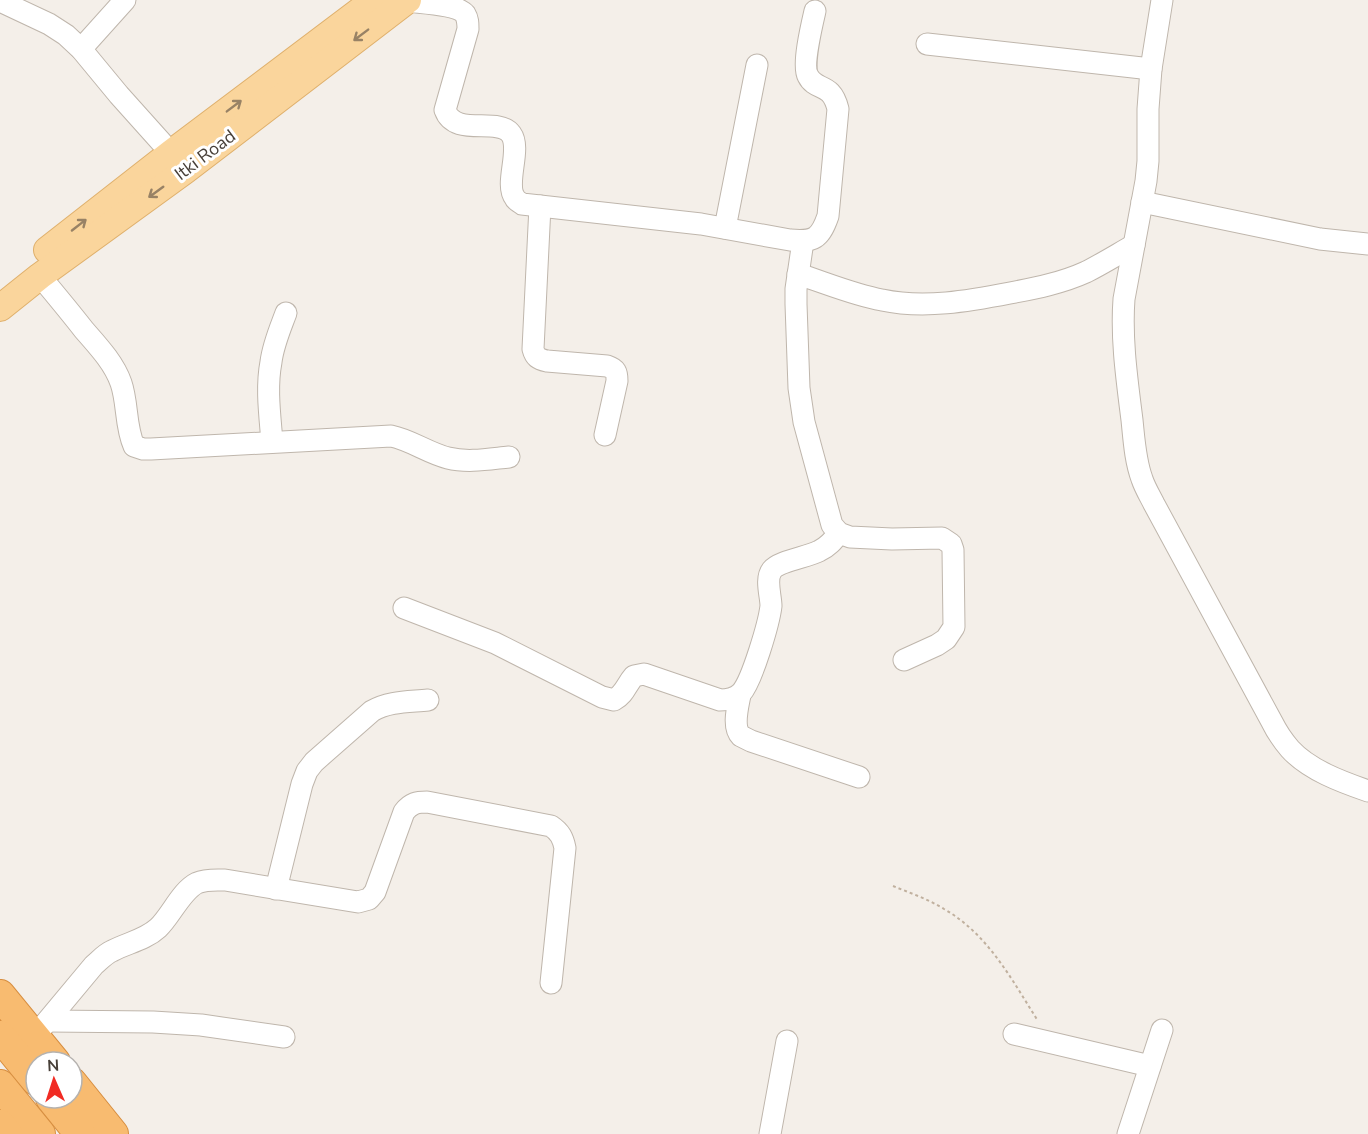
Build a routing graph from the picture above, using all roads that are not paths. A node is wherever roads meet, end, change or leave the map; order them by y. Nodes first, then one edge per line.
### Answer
1 (125, 0) edge
2 (374, 0) edge
3 (407, 0) edge
4 (1162, 0) edge
5 (0, 1) edge
6 (815, 11) dead end
7 (927, 44) dead end
8 (81, 49) junction
9 (757, 65) dead end
10 (1151, 69) junction
11 (171, 153) junction
12 (1142, 202) junction
13 (540, 206) junction
14 (725, 228) junction
15 (803, 241) junction
16 (1368, 244) edge
17 (1134, 245) junction
18 (798, 274) junction
19 (40, 276) junction
20 (0, 287) edge
21 (0, 308) edge
22 (286, 313) dead end
23 (605, 435) dead end
24 (272, 442) junction
25 (509, 456) dead end
26 (839, 533) junction
27 (404, 608) dead end
28 (904, 660) dead end
29 (740, 695) junction
30 (428, 700) dead end
31 (859, 777) dead end
32 (1368, 791) edge
33 (276, 889) junction
34 (551, 983) dead end
35 (0, 996) edge
36 (41, 1029) junction
37 (1162, 1030) dead end
38 (1014, 1034) dead end
39 (0, 1036) edge
40 (284, 1037) dead end
41 (788, 1041) dead end
42 (50, 1050) edge
43 (24, 1065) edge
44 (1150, 1066) junction
45 (0, 1085) edge
46 (84, 1098) edge
47 (61, 1110) edge
48 (0, 1125) edge
49 (7, 1134) edge
50 (40, 1134) edge
51 (80, 1134) edge
52 (113, 1134) edge
53 (770, 1134) edge
54 (1128, 1134) edge

1 - 8 street
11 -> 2 main road
3 - 13 street
3 -> 19 main road, Itki Road
4 - 10 street
5 - 8 street
6 - 15 street
7 - 10 street
8 - 11 street
9 - 14 street
10 - 12 street
20 -> 11 main road
12 - 16 street
12 - 17 street
13 - 14 street
13 - 23 street
14 - 15 street
15 - 18 street
17 - 18 street
17 - 32 street
18 - 26 street
19 - 21 main road, Itki Road
19 - 24 street
22 - 24 street
24 - 25 street
26 - 28 street
26 - 29 street
27 - 29 street
29 - 31 street
30 - 33 street
33 - 34 street
33 - 36 street
35 - 36 highway
36 - 40 street
36 - 42 highway
37 - 44 street
38 - 44 street
39 - 43 highway
41 - 53 street
44 - 54 street
45 - 50 highway
46 - 52 highway
47 - 51 highway
48 - 49 highway

